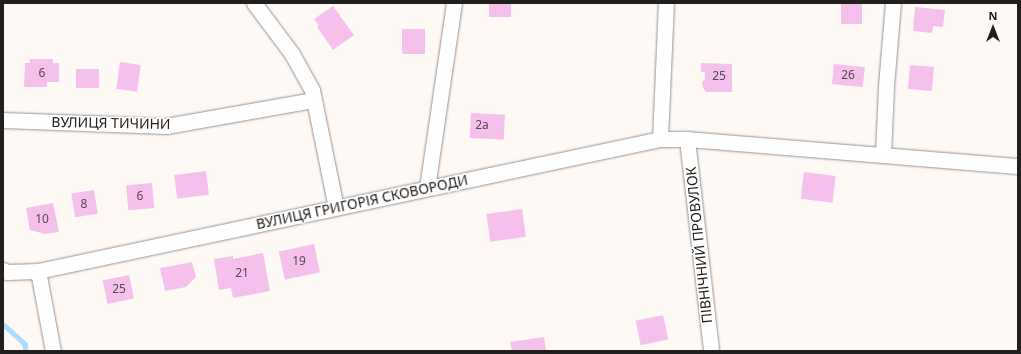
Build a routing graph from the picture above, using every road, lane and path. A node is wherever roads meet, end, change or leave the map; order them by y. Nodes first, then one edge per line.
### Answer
1 (254, 3) edge
2 (454, 3) edge
3 (666, 3) edge
4 (894, 3) edge
5 (314, 100) junction
6 (3, 120) edge
7 (660, 139) junction
8 (687, 139) junction
9 (883, 155) junction
10 (1018, 166) edge
11 (427, 188) junction
12 (336, 208) junction
13 (3, 270) edge
14 (38, 271) junction
15 (52, 351) edge
16 (711, 351) edge

1 - 5 street
2 - 11 street
3 - 7 street
4 - 9 street
5 - 6 street, ВУЛИЦЯ ТИЧИНИ
5 - 12 street
7 - 8 street, ВУЛИЦЯ ГРИГОРІЯ СКОВОРОДИ
7 - 11 street, ВУЛИЦЯ ГРИГОРІЯ СКОВОРОДИ
8 - 9 street, ВУЛИЦЯ ГРИГОРІЯ СКОВОРОДИ
8 - 16 street, ПІВНІЧНИЙ ПРОВУЛОК
9 - 10 street, ВУЛИЦЯ ГРИГОРІЯ СКОВОРОДИ
11 - 12 street, ВУЛИЦЯ ГРИГОРІЯ СКОВОРОДИ
12 - 14 street, ВУЛИЦЯ ГРИГОРІЯ СКОВОРОДИ
13 - 14 street, ВУЛИЦЯ ГРИГОРІЯ СКОВОРОДИ
14 - 15 street

